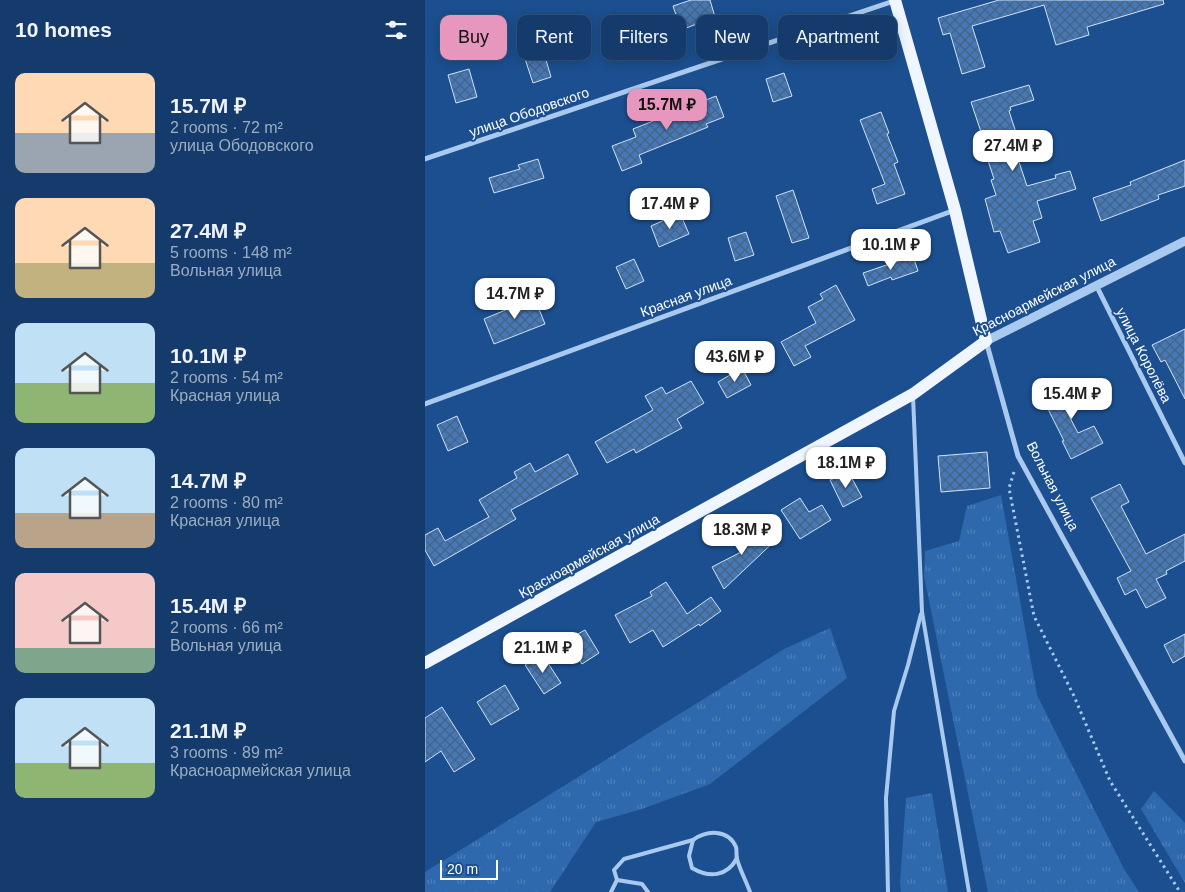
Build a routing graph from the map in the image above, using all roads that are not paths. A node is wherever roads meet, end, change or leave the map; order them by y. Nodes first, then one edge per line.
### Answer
1 (895, 0) edge
2 (425, 159) edge
3 (955, 210) junction
4 (1185, 241) edge
5 (1096, 285) junction
6 (986, 341) junction
7 (913, 394) junction
8 (425, 404) edge
9 (1185, 463) edge
10 (921, 612) junction
11 (425, 663) edge
12 (1185, 761) edge
13 (693, 840) junction
14 (737, 858) junction
15 (617, 880) junction
16 (611, 892) edge
17 (648, 892) edge
18 (750, 892) edge
19 (888, 892) edge
20 (969, 892) edge

1 - 2 street, улица Ободовского
1 - 3 main road, Вольная улица
3 - 6 main road, Вольная улица
3 - 8 street, Красная улица
4 - 5 street, Красноармейская улица
5 - 6 street, Красноармейская улица
5 - 9 street, улица Королёва
6 - 7 main road, Красноармейская улица
6 - 12 street, Вольная улица
7 - 10 lane
7 - 11 main road, Красноармейская улица
10 - 19 lane
10 - 20 lane
13 - 14 lane
13 - 14 lane
13 - 15 lane
14 - 18 lane
15 - 16 lane
15 - 17 lane

